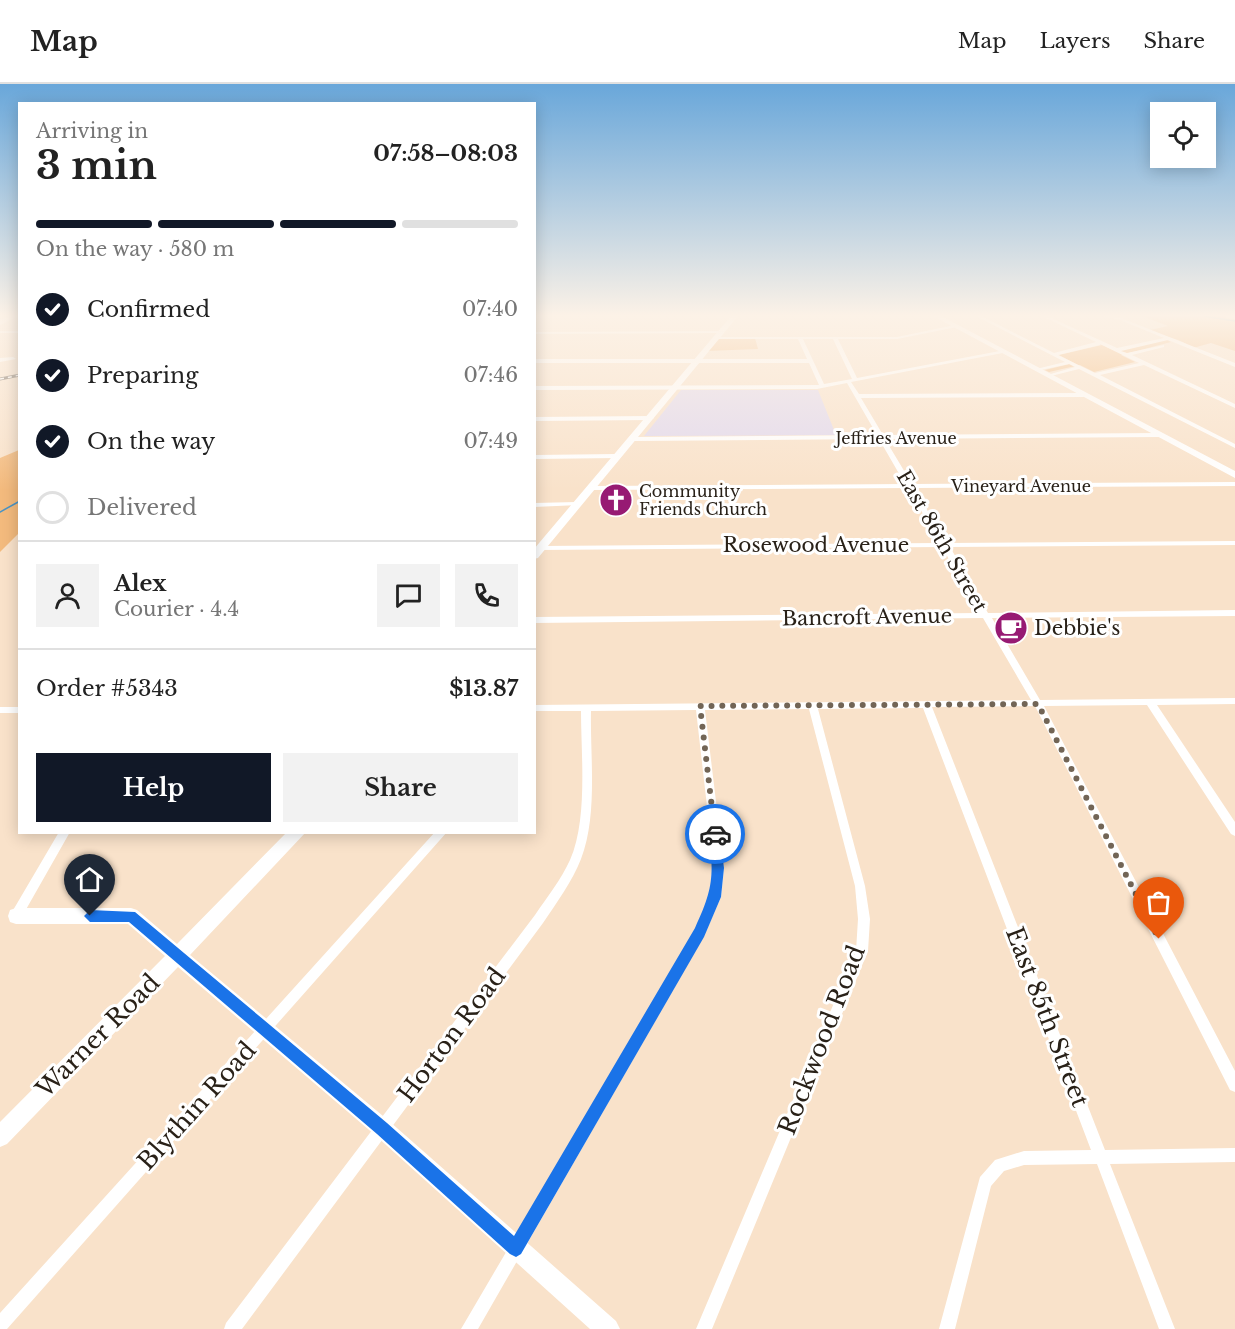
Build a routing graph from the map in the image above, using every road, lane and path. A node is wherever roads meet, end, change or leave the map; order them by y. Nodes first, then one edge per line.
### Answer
1 (687, 374) edge
2 (816, 374) edge
3 (850, 374) edge
4 (884, 374) edge
5 (1045, 374) edge
6 (1055, 374) edge
7 (1099, 374) edge
8 (1168, 374) edge
9 (1095, 375) joint
10 (1048, 376) junction
11 (852, 380) junction
12 (822, 386) junction
13 (676, 387) junction
14 (536, 388) edge
15 (1083, 395) junction
16 (857, 396) junction
17 (1235, 406) edge
18 (651, 418) junction
19 (536, 419) edge
20 (1159, 435) junction
21 (882, 438) junction
22 (633, 439) junction
23 (1234, 444) edge
24 (617, 456) junction
25 (536, 457) edge
26 (1235, 475) edge
27 (1235, 484) edge
28 (910, 487) junction
29 (591, 488) junction
30 (577, 504) junction
31 (536, 505) edge
32 (1235, 543) edge
33 (944, 544) junction
34 (538, 551) edge
35 (1235, 613) edge
36 (986, 616) junction
37 (536, 620) edge
38 (1235, 701) edge
39 (1150, 702) junction
40 (1038, 704) junction
41 (927, 705) junction
42 (700, 706) junction
43 (813, 706) junction
44 (536, 708) edge
45 (586, 708) junction
46 (0, 710) edge
47 (18, 710) edge
48 (1235, 831) edge
49 (63, 834) edge
50 (294, 834) edge
51 (440, 834) edge
52 (16, 916) joint
53 (178, 956) junction
54 (265, 1031) junction
55 (1235, 1085) edge
56 (382, 1128) junction
57 (0, 1137) edge
58 (1235, 1155) edge
59 (1101, 1158) junction
60 (516, 1249) junction
61 (0, 1325) edge
62 (232, 1329) edge
63 (469, 1329) edge
64 (608, 1329) edge
65 (704, 1329) edge
66 (948, 1329) edge
67 (1167, 1329) edge

1 - 13 main road
2 - 12 street
3 - 11 street, East 86th Street
4 - 11 street
5 - 10 main road
6 - 10 street
7 - 9 street
8 - 17 street
9 - 23 street
10 - 15 main road
11 - 12 street
11 - 16 street, East 86th Street
12 - 13 street
13 - 14 street
13 - 18 main road
15 - 16 street
15 - 20 main road
16 - 21 street, East 86th Street
18 - 19 street
18 - 22 main road
20 - 21 street, Jeffries Avenue
20 - 26 main road
21 - 22 street, Jeffries Avenue
21 - 28 street, East 86th Street
22 - 24 main road
24 - 25 street
24 - 29 main road
27 - 28 street, Vineyard Avenue
28 - 29 street, Vineyard Avenue
28 - 33 street, East 86th Street
29 - 30 main road
30 - 31 street
30 - 34 main road
32 - 33 street, Rosewood Avenue
33 - 34 street, Rosewood Avenue
33 - 36 street, East 86th Street
35 - 36 street, Bancroft Avenue
36 - 37 street, Bancroft Avenue
36 - 40 street, East 86th Street
38 - 39 street
39 - 40 street
39 - 48 street
40 - 41 street
40 - 55 street, East 86th Street
41 - 43 street
41 - 59 street, East 85th Street
42 - 43 street
42 - 45 street
42 - 60 street
43 - 65 street, Rockwood Road
44 - 45 street
45 - 56 street, Horton Road
46 - 47 street
49 - 52 street
50 - 53 main road, Warner Road
51 - 54 street, Blythin Road
52 - 53 main road
53 - 54 main road
53 - 57 main road, Warner Road
54 - 56 main road
54 - 61 street, Blythin Road
56 - 60 main road
56 - 62 street, Horton Road
58 - 59 street
59 - 66 street
59 - 67 street, East 85th Street
60 - 63 street
60 - 64 main road

